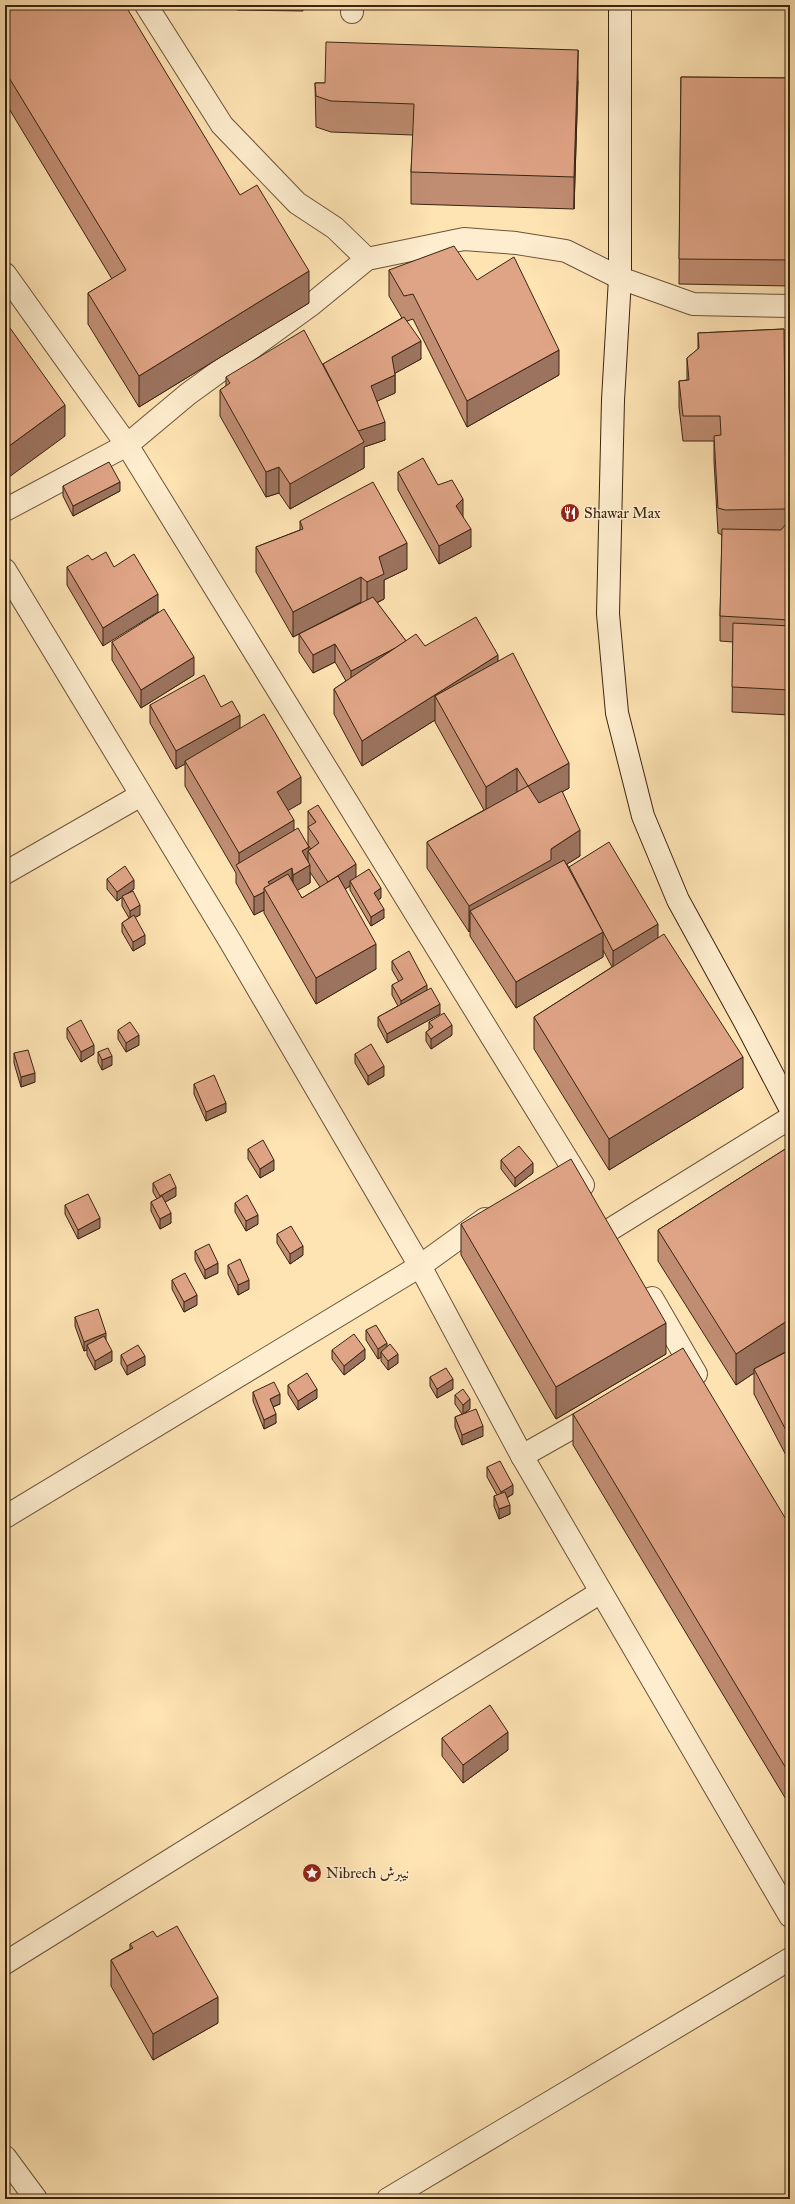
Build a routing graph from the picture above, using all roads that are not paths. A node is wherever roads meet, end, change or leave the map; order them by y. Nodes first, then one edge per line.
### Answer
1 (146, 5) edge
2 (620, 5) edge
3 (368, 259) junction
4 (5, 274) edge
5 (620, 278) junction
6 (790, 306) edge
7 (127, 445) junction
8 (5, 510) edge
9 (5, 570) edge
10 (141, 795) junction
11 (5, 873) edge
12 (790, 1108) edge
13 (790, 1118) edge
14 (567, 1160) junction
15 (548, 1174) edge
16 (503, 1206) edge
17 (611, 1228) junction
18 (622, 1248) edge
19 (420, 1266) junction
20 (642, 1282) edge
21 (705, 1388) edge
22 (612, 1405) edge
23 (522, 1456) junction
24 (5, 1517) edge
25 (601, 1592) junction
26 (790, 1916) edge
27 (790, 1959) edge
28 (5, 1963) edge
29 (5, 2157) edge
30 (36, 2199) edge
31 (388, 2199) edge

1 - 3 street
2 - 5 street
3 - 5 street
3 - 7 street
4 - 7 street
5 - 6 street
5 - 12 street
7 - 8 street
7 - 14 street
9 - 10 street
10 - 11 street
10 - 19 street
13 - 17 street
14 - 15 street
14 - 17 street
16 - 19 street
17 - 18 street
19 - 23 street
19 - 24 street
20 - 21 street
22 - 23 street
23 - 25 street
25 - 26 street
25 - 28 street
27 - 31 street
29 - 30 street

